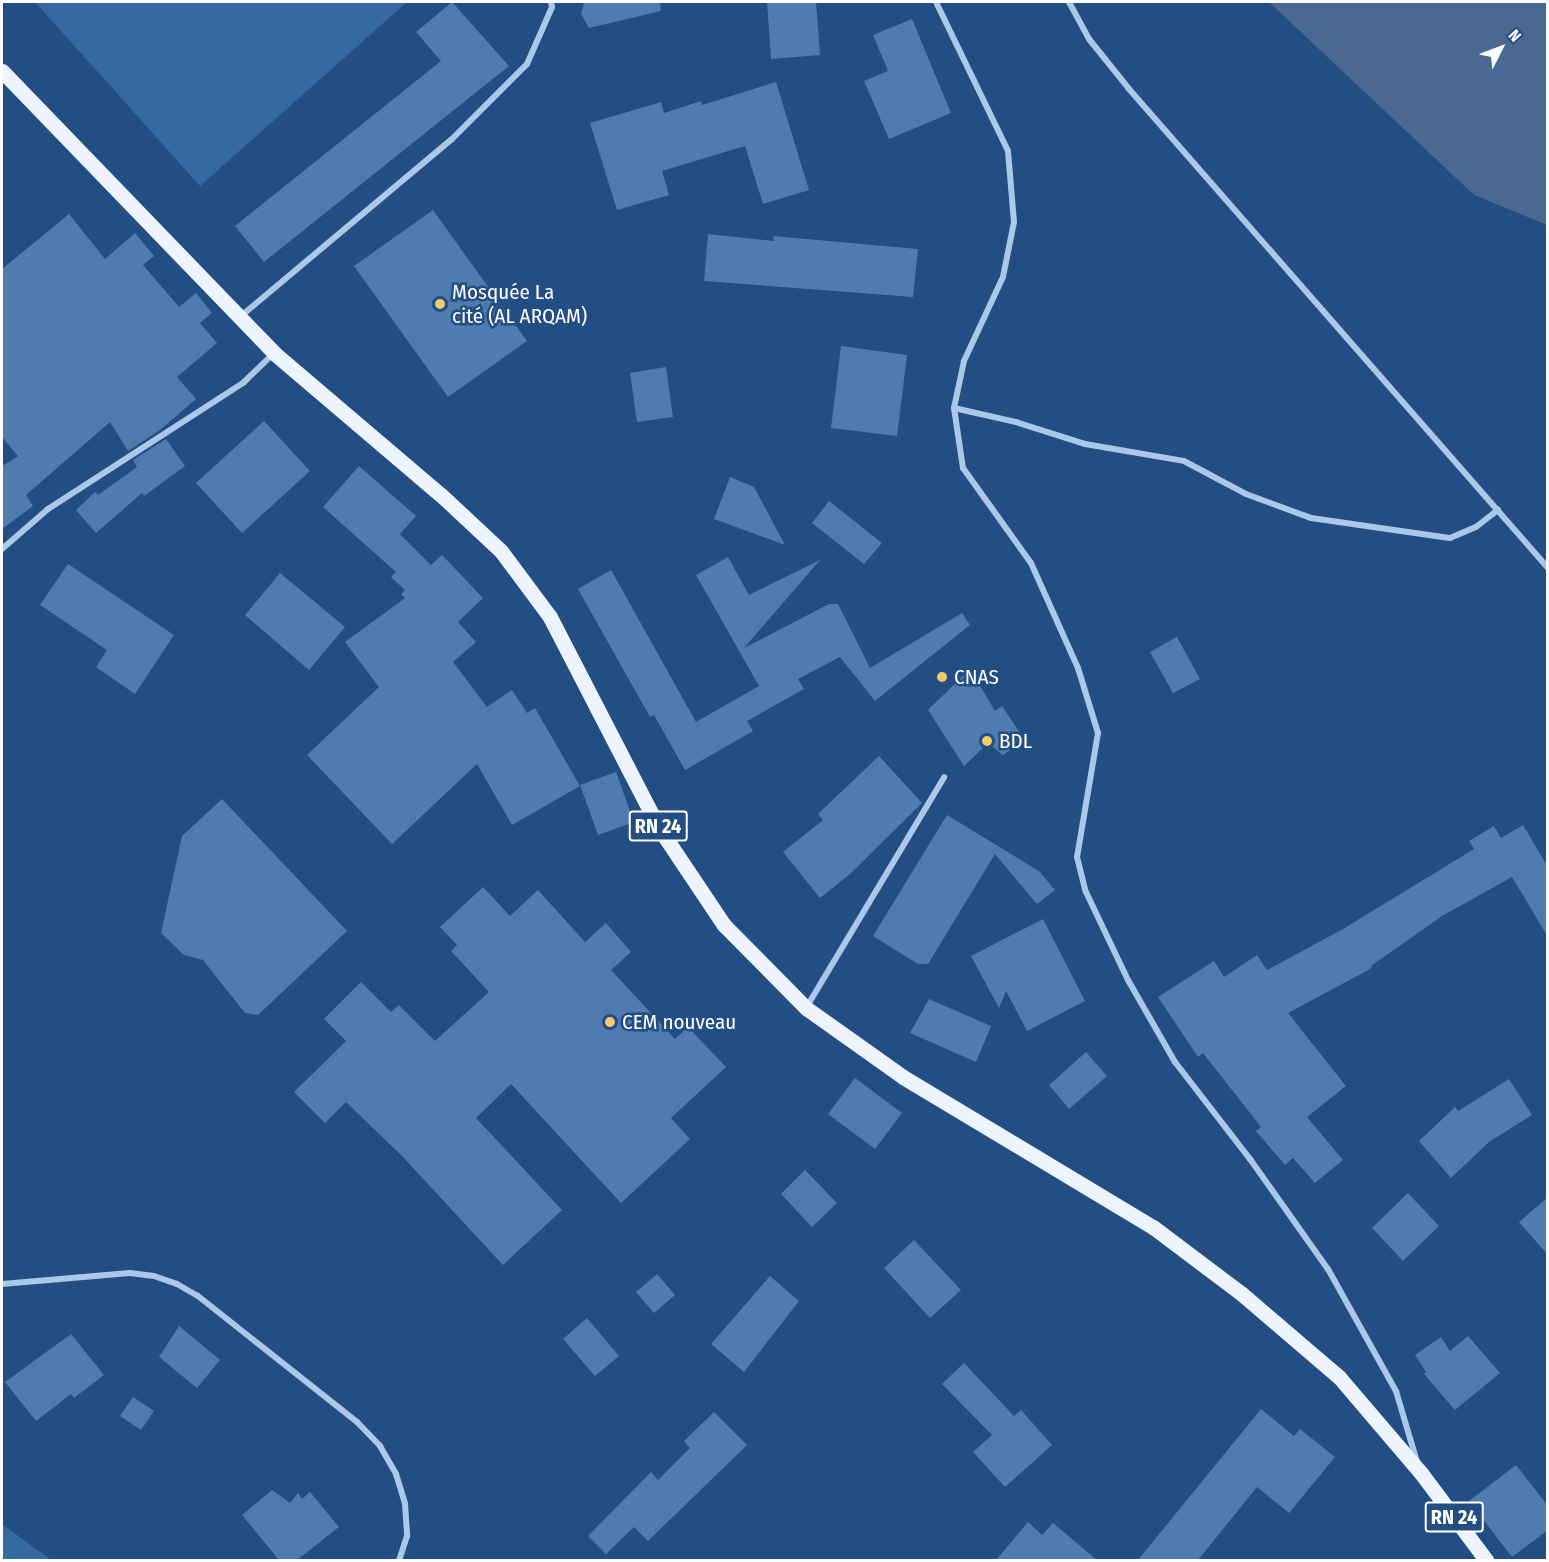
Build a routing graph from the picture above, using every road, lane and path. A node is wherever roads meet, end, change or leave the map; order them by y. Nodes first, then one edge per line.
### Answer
1 (551, 2) edge
2 (936, 2) edge
3 (1069, 2) edge
4 (2, 71) edge
5 (240, 317) junction
6 (274, 353) junction
7 (954, 408) junction
8 (1498, 510) junction
9 (2, 549) edge
10 (1548, 568) edge
11 (944, 777) dead end
12 (806, 1008) junction
13 (2, 1284) edge
14 (1421, 1473) junction
15 (399, 1560) edge
16 (1486, 1560) edge

1 - 5 street
2 - 7 street
3 - 8 street
4 - 5 main road, RN 24
5 - 6 main road, RN 24
6 - 9 street
6 - 12 main road, RN 24
7 - 8 street
7 - 14 street
8 - 10 street
11 - 12 street
12 - 14 main road, RN 24
13 - 15 street
14 - 16 main road, RN 24

